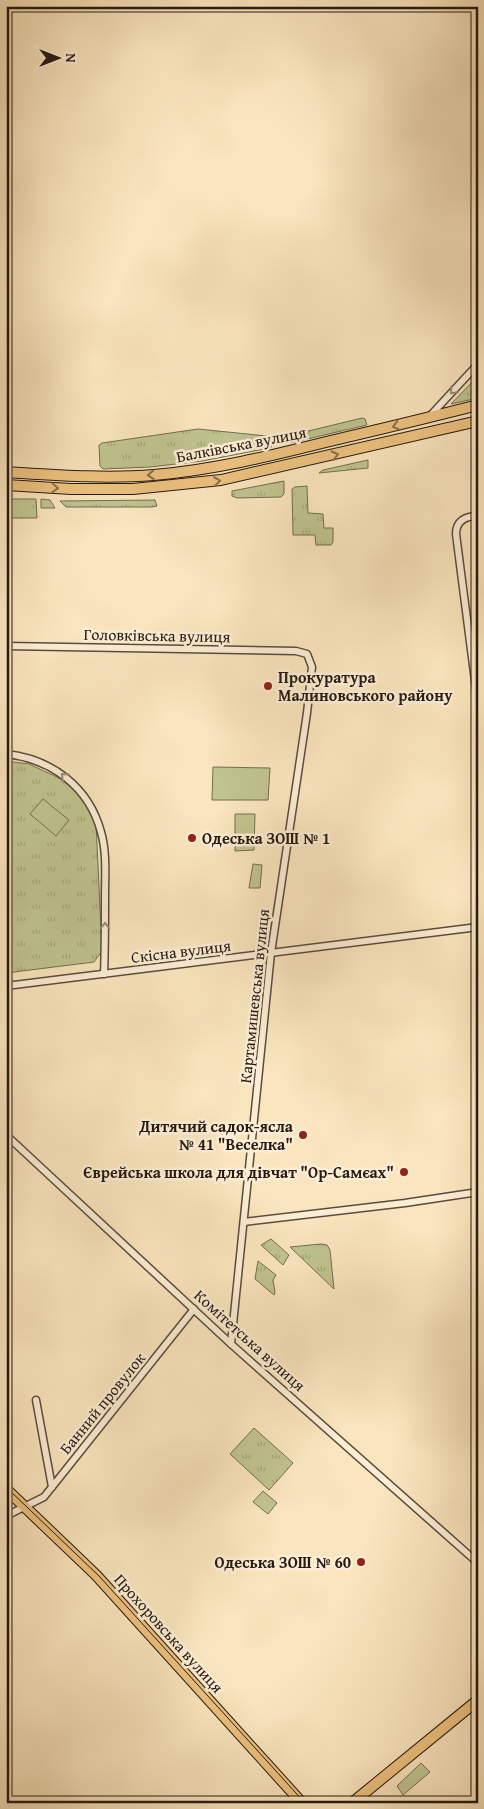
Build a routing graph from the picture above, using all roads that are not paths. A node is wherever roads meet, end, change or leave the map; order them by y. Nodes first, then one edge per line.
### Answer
1 (478, 364) edge
2 (478, 405) edge
3 (428, 418) junction
4 (478, 421) edge
5 (6, 472) edge
6 (6, 486) edge
7 (478, 516) edge
8 (6, 646) edge
9 (307, 654) joint
10 (478, 704) edge
11 (6, 754) edge
12 (478, 927) edge
13 (271, 953) junction
14 (104, 974) junction
15 (6, 986) edge
16 (6, 1135) edge
17 (478, 1192) edge
18 (244, 1222) junction
19 (194, 1309) junction
20 (232, 1344) junction
21 (36, 1400) dead end
22 (52, 1487) junction
23 (6, 1489) edge
24 (25, 1506) junction
25 (6, 1516) edge
26 (478, 1563) edge
27 (478, 1700) edge
28 (302, 1803) edge
29 (352, 1803) edge

1 -> 3 street
2 - 3 main road, Балківська вулиця
3 -> 5 main road, Балківська вулиця
6 -> 4 main road, Балківська вулиця
7 - 10 street
8 - 9 street, Головківська вулиця
9 - 13 street, Картамишевська вулиця
14 -> 11 street
12 - 13 street, Cкісна вулиця
13 - 14 street, Cкісна вулиця
13 - 18 street, Картамишевська вулиця
14 - 15 street, Cкісна вулиця
16 - 19 street, Комітетська вулиця
17 - 18 street
18 - 20 street, Картамишевська вулиця
19 - 20 street, Комітетська вулиця
19 - 22 street, Банний провулок
20 - 26 street, Комітетська вулиця
21 - 22 street
22 - 24 street, Банний провулок
23 - 24 main road, Прохоровська вулиця
24 - 25 street, Банний провулок
24 - 28 main road, Прохоровська вулиця
27 - 29 main road

